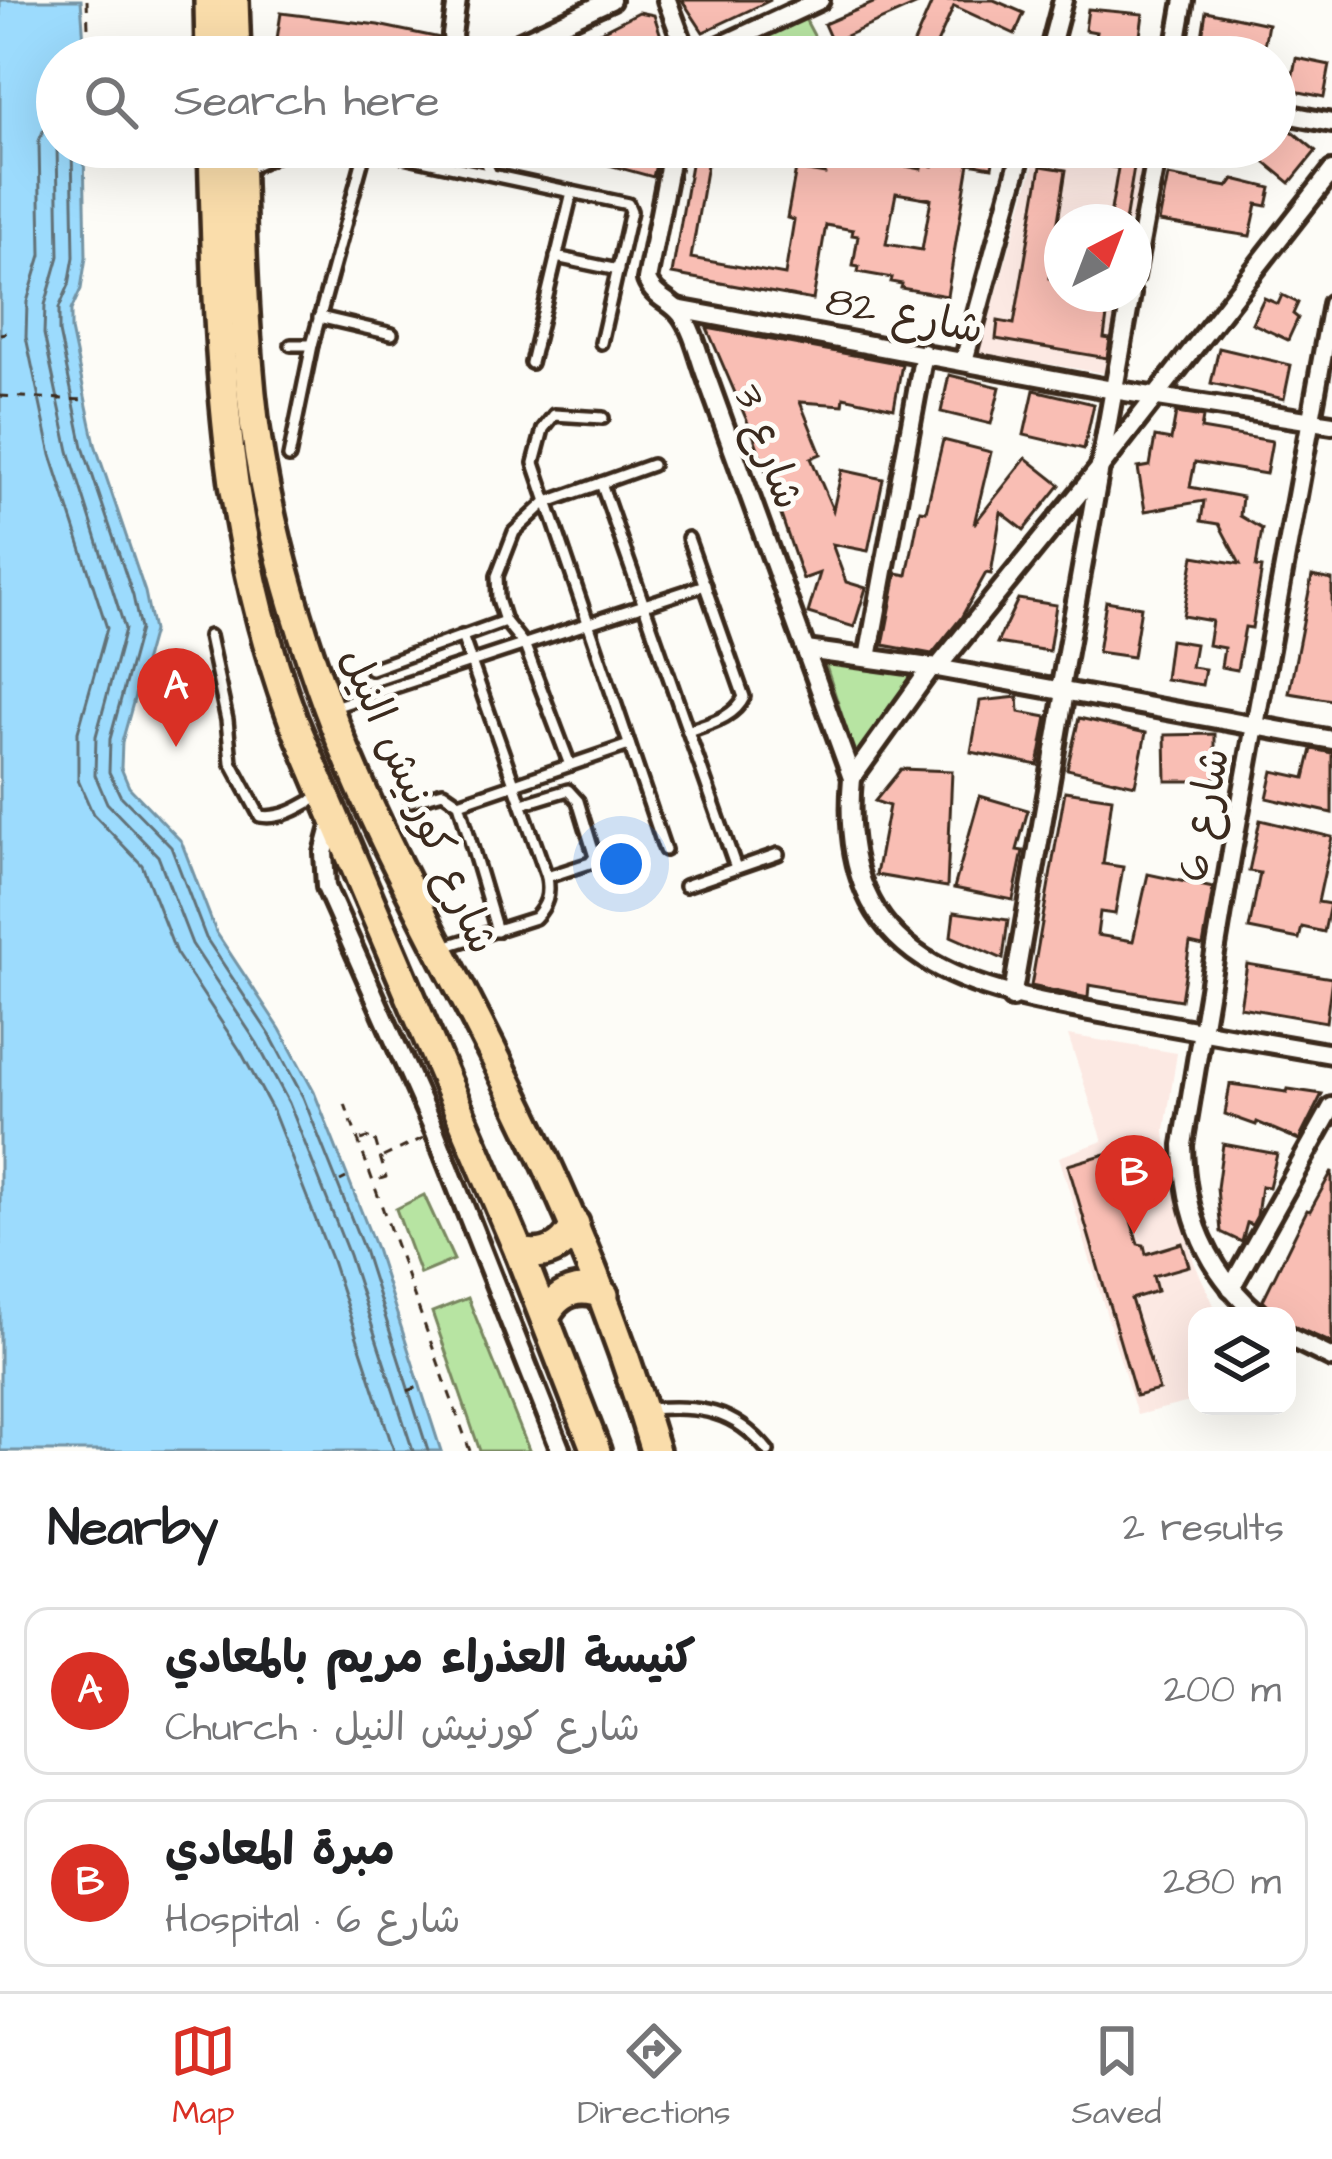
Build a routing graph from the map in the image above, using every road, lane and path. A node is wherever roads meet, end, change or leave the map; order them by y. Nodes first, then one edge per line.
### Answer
1 (86, 0) edge
2 (209, 0) edge
3 (234, 0) edge
4 (457, 0) edge
5 (611, 0) edge
6 (667, 0) edge
7 (820, 0) edge
8 (1063, 0) edge
9 (1184, 0) edge
10 (88, 36) edge
11 (210, 36) edge
12 (235, 36) edge
13 (452, 36) edge
14 (533, 36) edge
15 (683, 36) edge
16 (740, 36) edge
17 (1054, 36) edge
18 (1178, 36) edge
19 (1296, 116) edge
20 (1332, 123) edge
21 (214, 168) edge
22 (240, 168) edge
23 (358, 168) edge
24 (462, 168) edge
25 (488, 168) edge
26 (668, 168) edge
27 (1017, 168) edge
28 (1154, 168) edge
29 (1332, 171) edge
30 (491, 174) junction
31 (572, 192) junction
32 (1147, 204) edge
33 (556, 257) junction
34 (617, 270) junction
35 (1332, 304) edge
36 (677, 309) junction
37 (1128, 312) edge
38 (319, 317) junction
39 (392, 334) dead end
40 (601, 343) dead end
41 (292, 345) dead end
42 (312, 345) junction
43 (924, 353) junction
44 (964, 361) junction
45 (531, 362) dead end
46 (1113, 390) junction
47 (1156, 395) junction
48 (0, 396) edge
49 (84, 400) dead end
50 (603, 418) dead end
51 (1311, 420) junction
52 (1332, 424) edge
53 (289, 457) dead end
54 (652, 465) dead end
55 (1099, 469) junction
56 (602, 483) junction
57 (545, 503) junction
58 (688, 538) dead end
59 (705, 584) junction
60 (644, 605) junction
61 (505, 621) junction
62 (587, 625) junction
63 (209, 636) dead end
64 (462, 637) junction
65 (525, 646) junction
66 (806, 650) junction
67 (868, 658) junction
68 (472, 664) junction
69 (934, 668) junction
70 (371, 669) dead end
71 (1062, 691) junction
72 (328, 708) junction
73 (1254, 727) junction
74 (688, 731) junction
75 (1332, 740) edge
76 (628, 746) junction
77 (570, 765) junction
78 (852, 778) junction
79 (514, 784) junction
80 (411, 801) dead end
81 (458, 803) junction
82 (522, 805) junction
83 (328, 806) junction
84 (664, 850) dead end
85 (778, 854) dead end
86 (736, 868) junction
87 (548, 877) junction
88 (685, 886) dead end
89 (497, 932) junction
90 (437, 949) junction
91 (1012, 998) junction
92 (1201, 1031) junction
93 (1332, 1054) edge
94 (345, 1104) dead end
95 (1332, 1107) edge
96 (358, 1140) junction
97 (404, 1148) dead end
98 (381, 1158) junction
99 (373, 1181) junction
100 (575, 1224) junction
101 (520, 1252) junction
102 (1231, 1288) junction
103 (604, 1294) junction
104 (1251, 1307) edge
105 (545, 1317) junction
106 (1296, 1340) edge
107 (1332, 1358) edge
108 (421, 1386) dead end
109 (408, 1391) dead end
110 (643, 1409) junction
111 (470, 1451) edge
112 (561, 1451) edge
113 (596, 1451) edge
114 (655, 1451) edge
115 (768, 1451) edge

1 - 10 path
2 - 11 highway
3 - 12 highway
4 - 13 street
5 - 14 street
6 - 15 street
7 - 16 street
8 - 17 street
9 - 18 street
19 - 20 street
21 - 83 highway, شارع كورنيش النيل
22 - 72 highway, شارع كورنيش النيل
23 - 38 lane
24 - 30 lane
25 - 30 lane
26 - 36 street, شارع 3
27 - 44 street
28 - 32 street
29 - 47 street
30 - 31 lane
31 - 33 lane
31 - 34 lane
33 - 34 lane
33 - 45 lane
34 - 40 lane
35 - 51 street, شارع 6
36 - 43 street, شارع 82
36 - 66 street, شارع 3
37 - 46 street
38 - 39 lane
38 - 42 lane
41 - 42 lane
42 - 53 lane
43 - 44 street, شارع 82
43 - 67 street
44 - 46 street, شارع 82
46 - 47 street, شارع 82
46 - 55 street
47 - 51 street, شارع 82
47 - 55 street
48 - 49 path
50 - 57 lane
51 - 52 street, شارع 82
51 - 73 street, شارع 6
54 - 56 lane
55 - 69 street
55 - 71 street
56 - 57 lane
56 - 60 lane
57 - 61 lane
57 - 62 lane
58 - 59 lane
59 - 60 lane
59 - 74 lane
60 - 62 lane
60 - 74 lane
61 - 64 lane
61 - 65 lane
62 - 65 lane
62 - 76 lane
63 - 83 lane
64 - 68 lane
64 - 70 lane
65 - 68 lane
65 - 77 lane
66 - 67 street
66 - 78 street, شارع 3
67 - 69 street
68 - 72 lane
68 - 79 lane
69 - 71 street
69 - 78 street
71 - 73 street
71 - 91 street
72 - 90 highway, شارع كورنيش النيل
73 - 75 street
73 - 92 street, شارع 6
74 - 86 lane
76 - 77 lane
76 - 84 lane
77 - 79 lane
78 - 91 street
79 - 81 lane
79 - 82 lane
80 - 81 lane
81 - 89 lane
82 - 87 lane
82 - 87 lane
83 - 101 highway, شارع كورنيش النيل
83 - 112 street
85 - 86 lane
86 - 88 lane
87 - 89 lane
89 - 90 lane
90 - 100 highway, شارع كورنيش النيل
91 - 92 street
92 - 93 street
92 - 102 street, شارع 6
94 - 96 path
95 - 102 street
96 - 98 path
96 - 99 path
97 - 98 path
98 - 99 path
99 - 111 path
100 - 101 highway
100 - 103 highway, شارع كورنيش النيل
101 - 105 highway, شارع كورنيش النيل
102 - 104 street, شارع 6
103 - 105 highway
103 - 110 highway, شارع كورنيش النيل
105 - 113 highway, شارع كورنيش النيل
106 - 107 street
108 - 109 path
110 - 114 highway, شارع كورنيش النيل
110 - 115 lane

